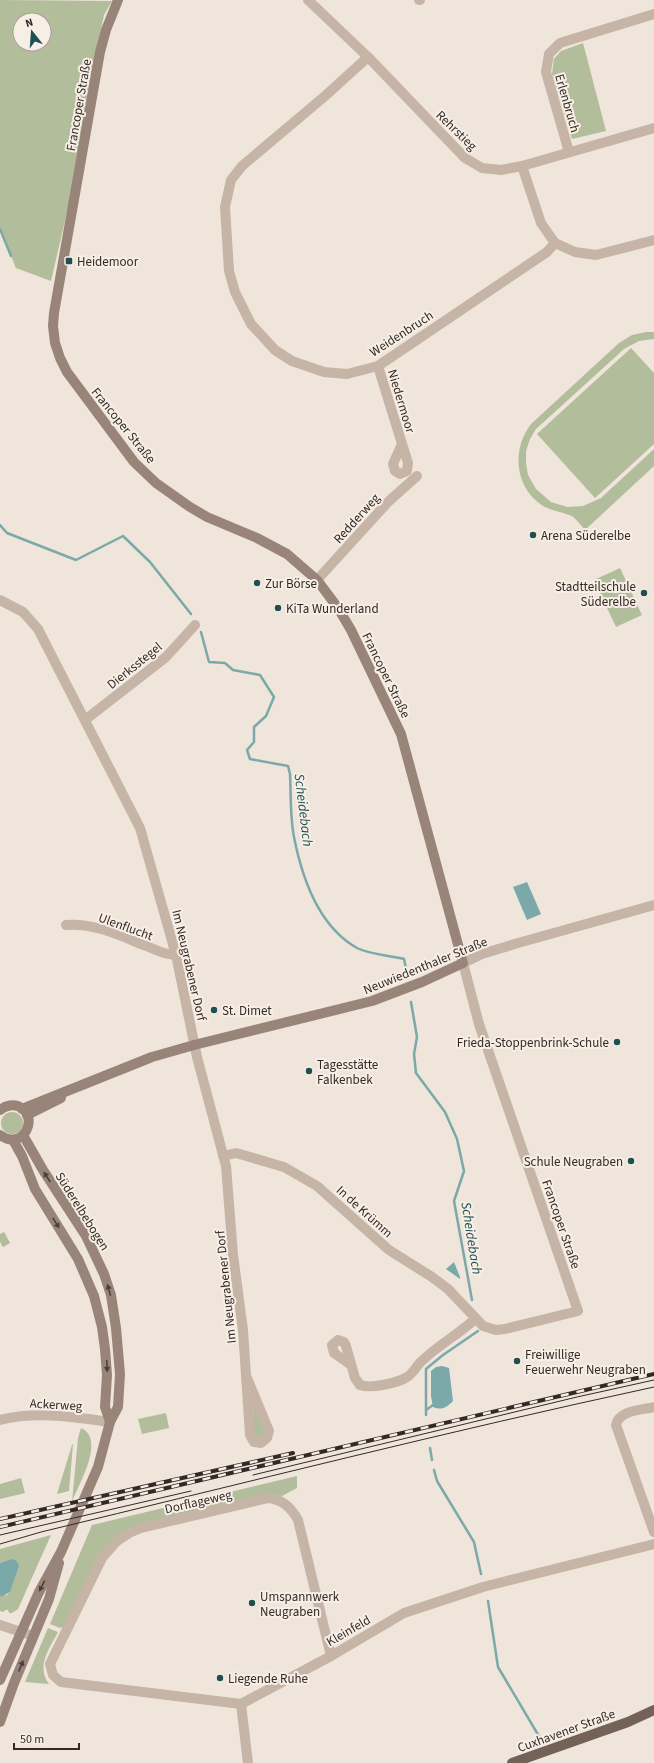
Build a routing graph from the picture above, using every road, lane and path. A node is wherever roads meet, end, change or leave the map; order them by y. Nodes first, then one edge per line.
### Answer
1 (118, 0) edge
2 (308, 0) edge
3 (654, 14) edge
4 (368, 57) junction
5 (654, 128) edge
6 (569, 152) junction
7 (522, 166) junction
8 (654, 240) edge
9 (555, 243) junction
10 (378, 366) junction
11 (402, 444) dead end
12 (417, 476) dead end
13 (317, 580) junction
14 (0, 600) edge
15 (195, 625) dead end
16 (85, 720) junction
17 (654, 905) edge
18 (66, 925) dead end
19 (176, 955) junction
20 (463, 963) junction
21 (194, 1045) junction
22 (1, 1106) edge
23 (25, 1112) junction
24 (0, 1135) edge
25 (23, 1136) junction
26 (13, 1140) junction
27 (223, 1156) junction
28 (578, 1311) joint
29 (475, 1319) junction
30 (351, 1365) dead end
31 (247, 1378) junction
32 (654, 1407) edge
33 (0, 1420) edge
34 (110, 1422) junction
35 (654, 1532) edge
36 (654, 1544) edge
37 (61, 1552) junction
38 (0, 1625) edge
39 (21, 1632) junction
40 (33, 1636) junction
41 (331, 1656) junction
42 (0, 1680) edge
43 (241, 1704) junction
44 (654, 1710) edge
45 (654, 1718) edge
46 (0, 1722) edge
47 (628, 1722) junction
48 (248, 1763) edge
49 (512, 1763) edge

1 - 13 main road, Francoper Straße
2 - 4 street, Rehrstieg
3 - 6 street, Erlenbruch
4 - 7 street, Rehrstieg
4 - 10 street, Weidenbruch
5 - 6 street, Rehrstieg
6 - 7 street, Rehrstieg
7 - 9 street
8 - 9 street
9 - 10 street, Weidenbruch
10 - 11 street, Niedermoor
12 - 13 street, Redderweg
13 - 20 main road, Francoper Straße
14 - 16 street, Im Neugrabener Dorf
15 - 16 street, Dierksstegel
16 - 19 street, Im Neugrabener Dorf
17 - 20 street, Neuwiedenthaler Straße
18 - 19 street, Ulenflucht
19 - 21 street, Im Neugrabener Dorf
20 - 21 main road, Neuwiedenthaler Straße
20 - 28 street, Francoper Straße
21 - 23 main road, Neuwiedenthaler Straße
21 - 27 street, Im Neugrabener Dorf
22 - 23 main road
23 - 25 main road
24 - 26 main road
25 - 26 main road
34 -> 25 main road, Süderelbebogen
26 -> 34 main road, Süderelbebogen
27 - 29 street, In de Krümm
27 - 31 street, Im Neugrabener Dorf
28 - 29 street, In de Krümm
29 - 30 street
31 - 31 street, Im Neugrabener Dorf
32 - 35 street
33 - 34 street, Ackerweg
34 - 37 main road, Süderelbebogen
36 - 41 street, Kleinfeld
37 -> 39 main road, Süderelbebogen
37 - 40 main road, Süderelbebogen
38 - 39 street
39 - 40 street
39 - 42 main road, Süderelbebogen
46 -> 40 main road, Süderelbebogen
41 - 43 street, Kleinfeld
41 - 43 street, Dorflageweg
43 - 48 street
44 - 47 main road, Cuxhavener Straße
45 - 47 main road, Cuxhavener Straße
47 - 49 main road, Cuxhavener Straße

